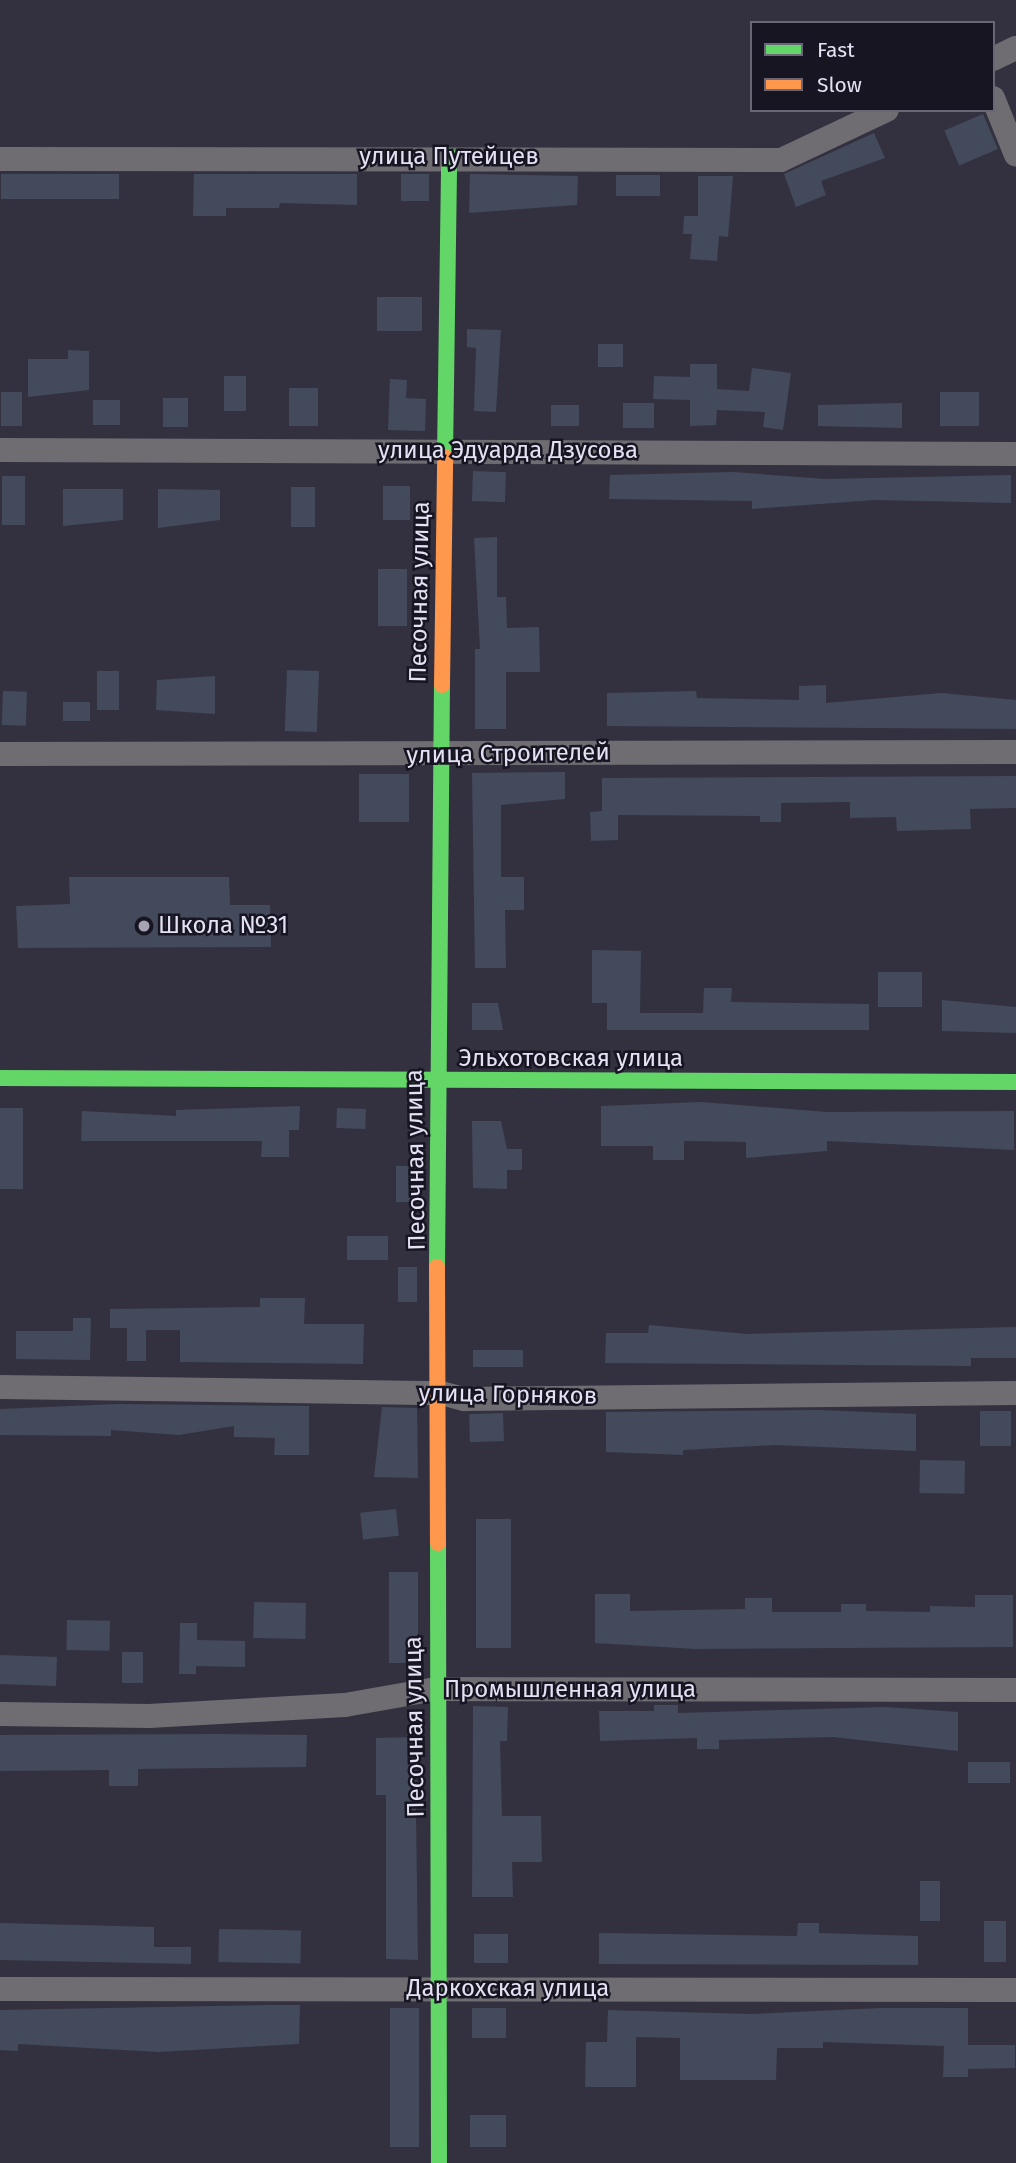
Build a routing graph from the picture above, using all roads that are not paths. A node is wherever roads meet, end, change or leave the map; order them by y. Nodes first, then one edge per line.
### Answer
1 (1016, 48) edge
2 (995, 59) edge
3 (995, 102) edge
4 (883, 112) edge
5 (1016, 155) edge
6 (449, 156) junction
7 (0, 159) edge
8 (0, 450) edge
9 (445, 451) junction
10 (1016, 454) edge
11 (1016, 752) edge
12 (0, 754) edge
13 (439, 754) junction
14 (0, 1078) edge
15 (437, 1082) junction
16 (1016, 1082) edge
17 (0, 1387) edge
18 (441, 1393) junction
19 (1016, 1393) edge
20 (436, 1689) junction
21 (1016, 1690) edge
22 (0, 1714) edge
23 (442, 1988) junction
24 (0, 1989) edge
25 (1016, 1990) edge
26 (439, 2163) edge

1 - 2 street
3 - 5 street
4 - 6 street, улица Путейцев
6 - 7 street, улица Путейцев
6 - 9 street, Песочная улица
8 - 9 street, улица Эдуарда Дзусова
9 - 10 street, улица Эдуарда Дзусова
9 - 13 street, Песочная улица
11 - 13 street, улица Строителей
12 - 13 street, улица Строителей
13 - 15 street, Песочная улица
14 - 15 street, Эльхотовская улица
15 - 16 street, Эльхотовская улица
15 - 18 street, Песочная улица
17 - 18 street, улица Горняков
18 - 19 street, улица Горняков
18 - 20 street, Песочная улица
20 - 21 street, Промышленная улица
20 - 22 street, Промышленная улица
20 - 23 street, Песочная улица
23 - 24 street, Даркохская улица
23 - 25 street, Даркохская улица
23 - 26 street, Песочная улица

